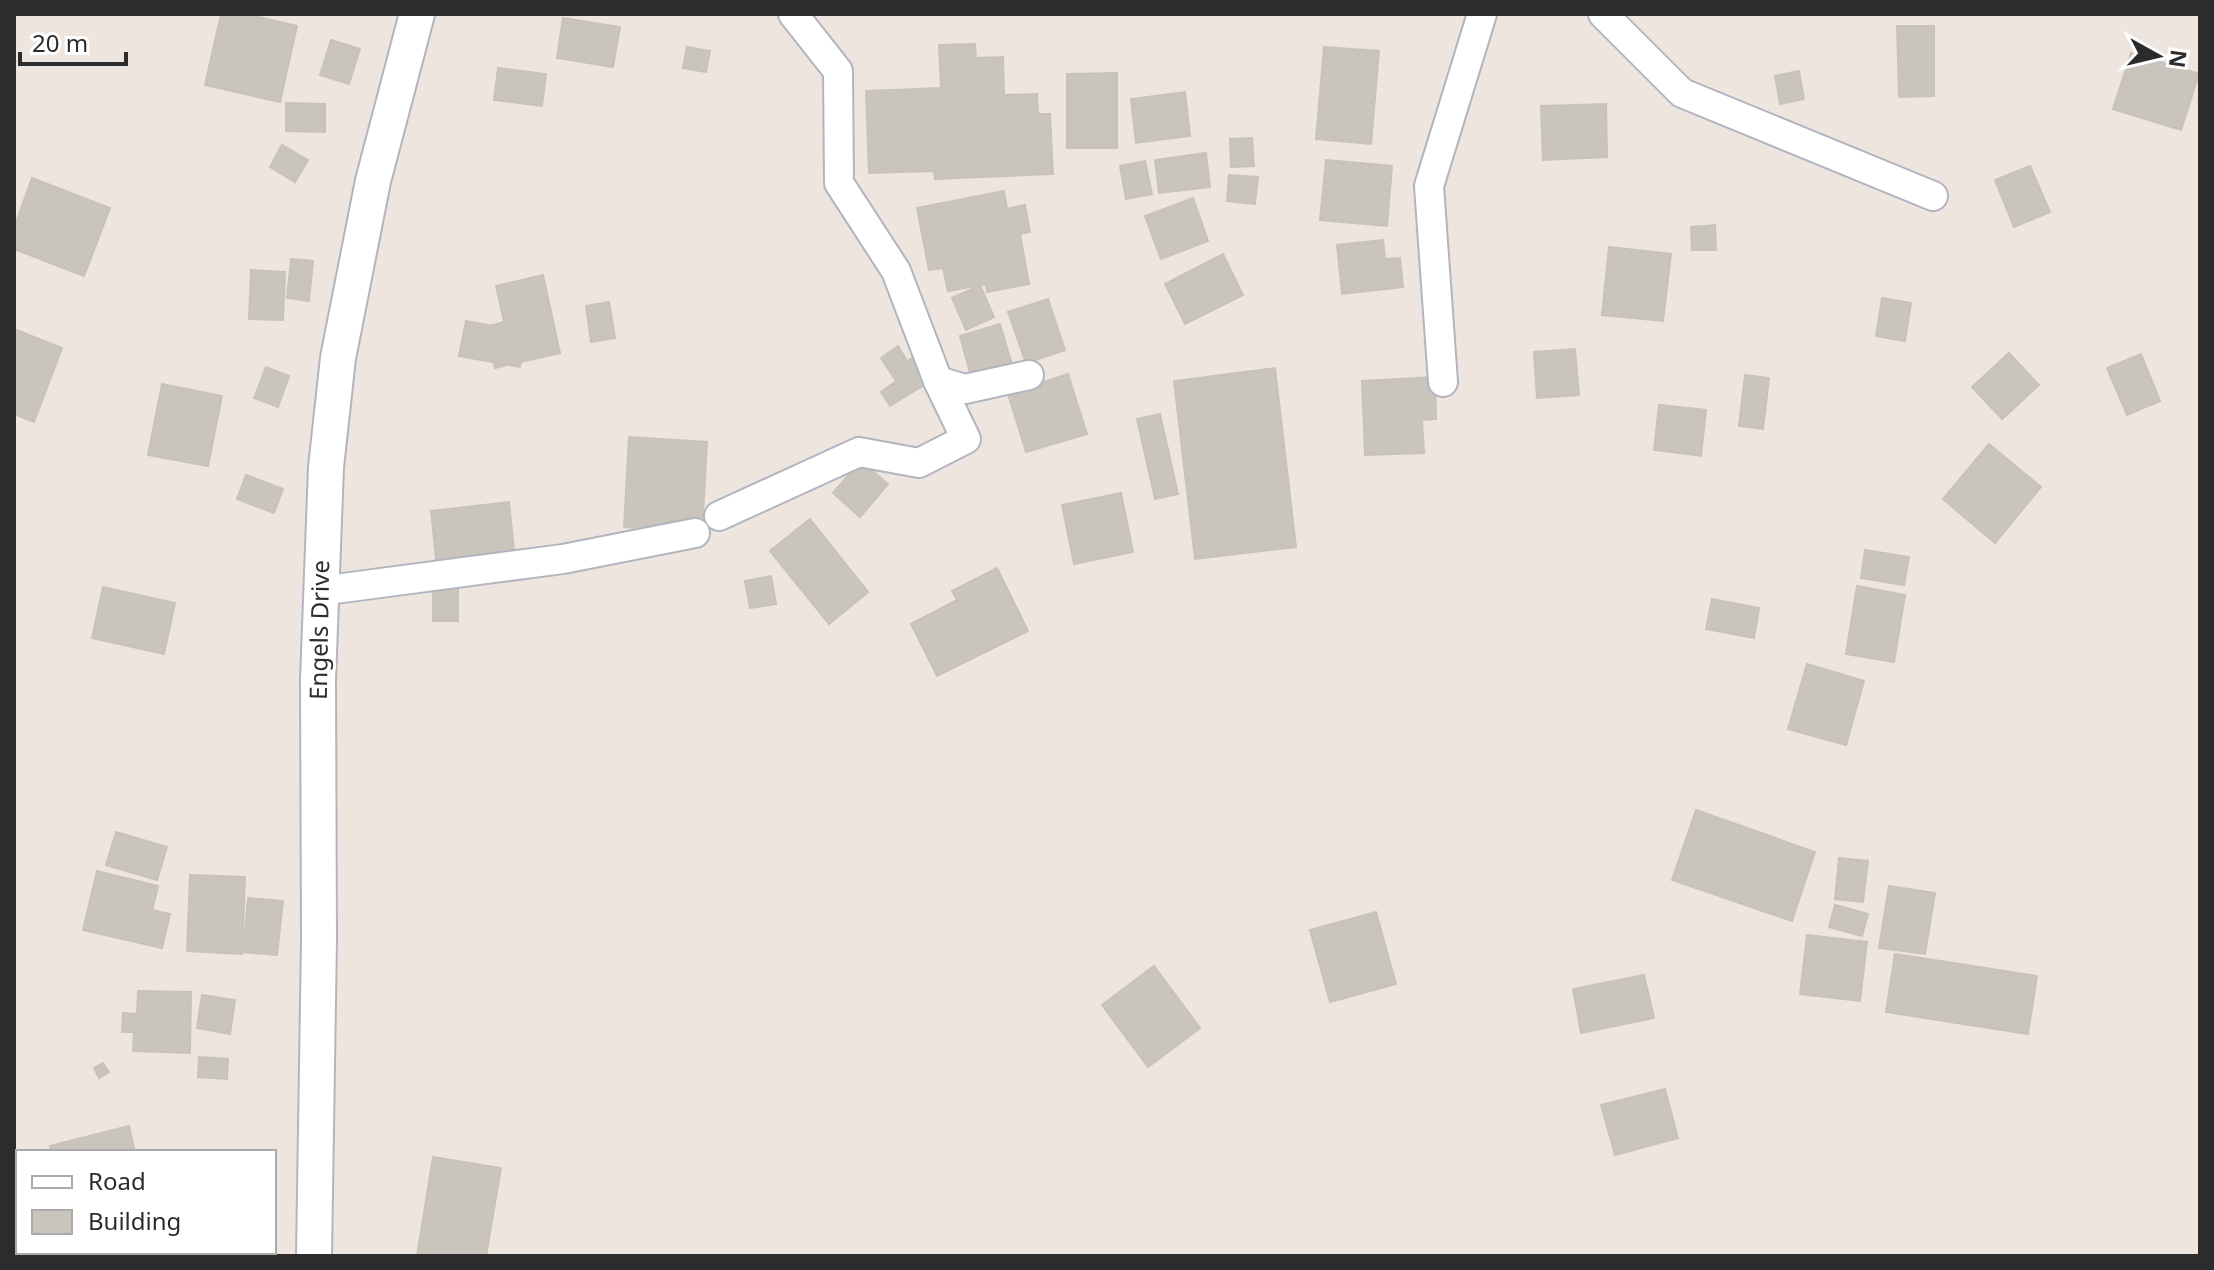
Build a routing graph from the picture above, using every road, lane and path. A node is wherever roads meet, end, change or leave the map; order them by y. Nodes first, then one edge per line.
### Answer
1 (417, 14) edge
2 (793, 14) edge
3 (1482, 14) edge
4 (1603, 14) edge
5 (1933, 196) dead end
6 (1029, 375) dead end
7 (938, 381) junction
8 (1443, 382) dead end
9 (719, 516) dead end
10 (695, 533) dead end
11 (320, 591) junction
12 (314, 1256) edge

1 - 11 street, Engels Drive
2 - 7 street
3 - 8 street
4 - 5 street
6 - 7 street
7 - 9 street
10 - 11 street
11 - 12 street, Engels Drive

